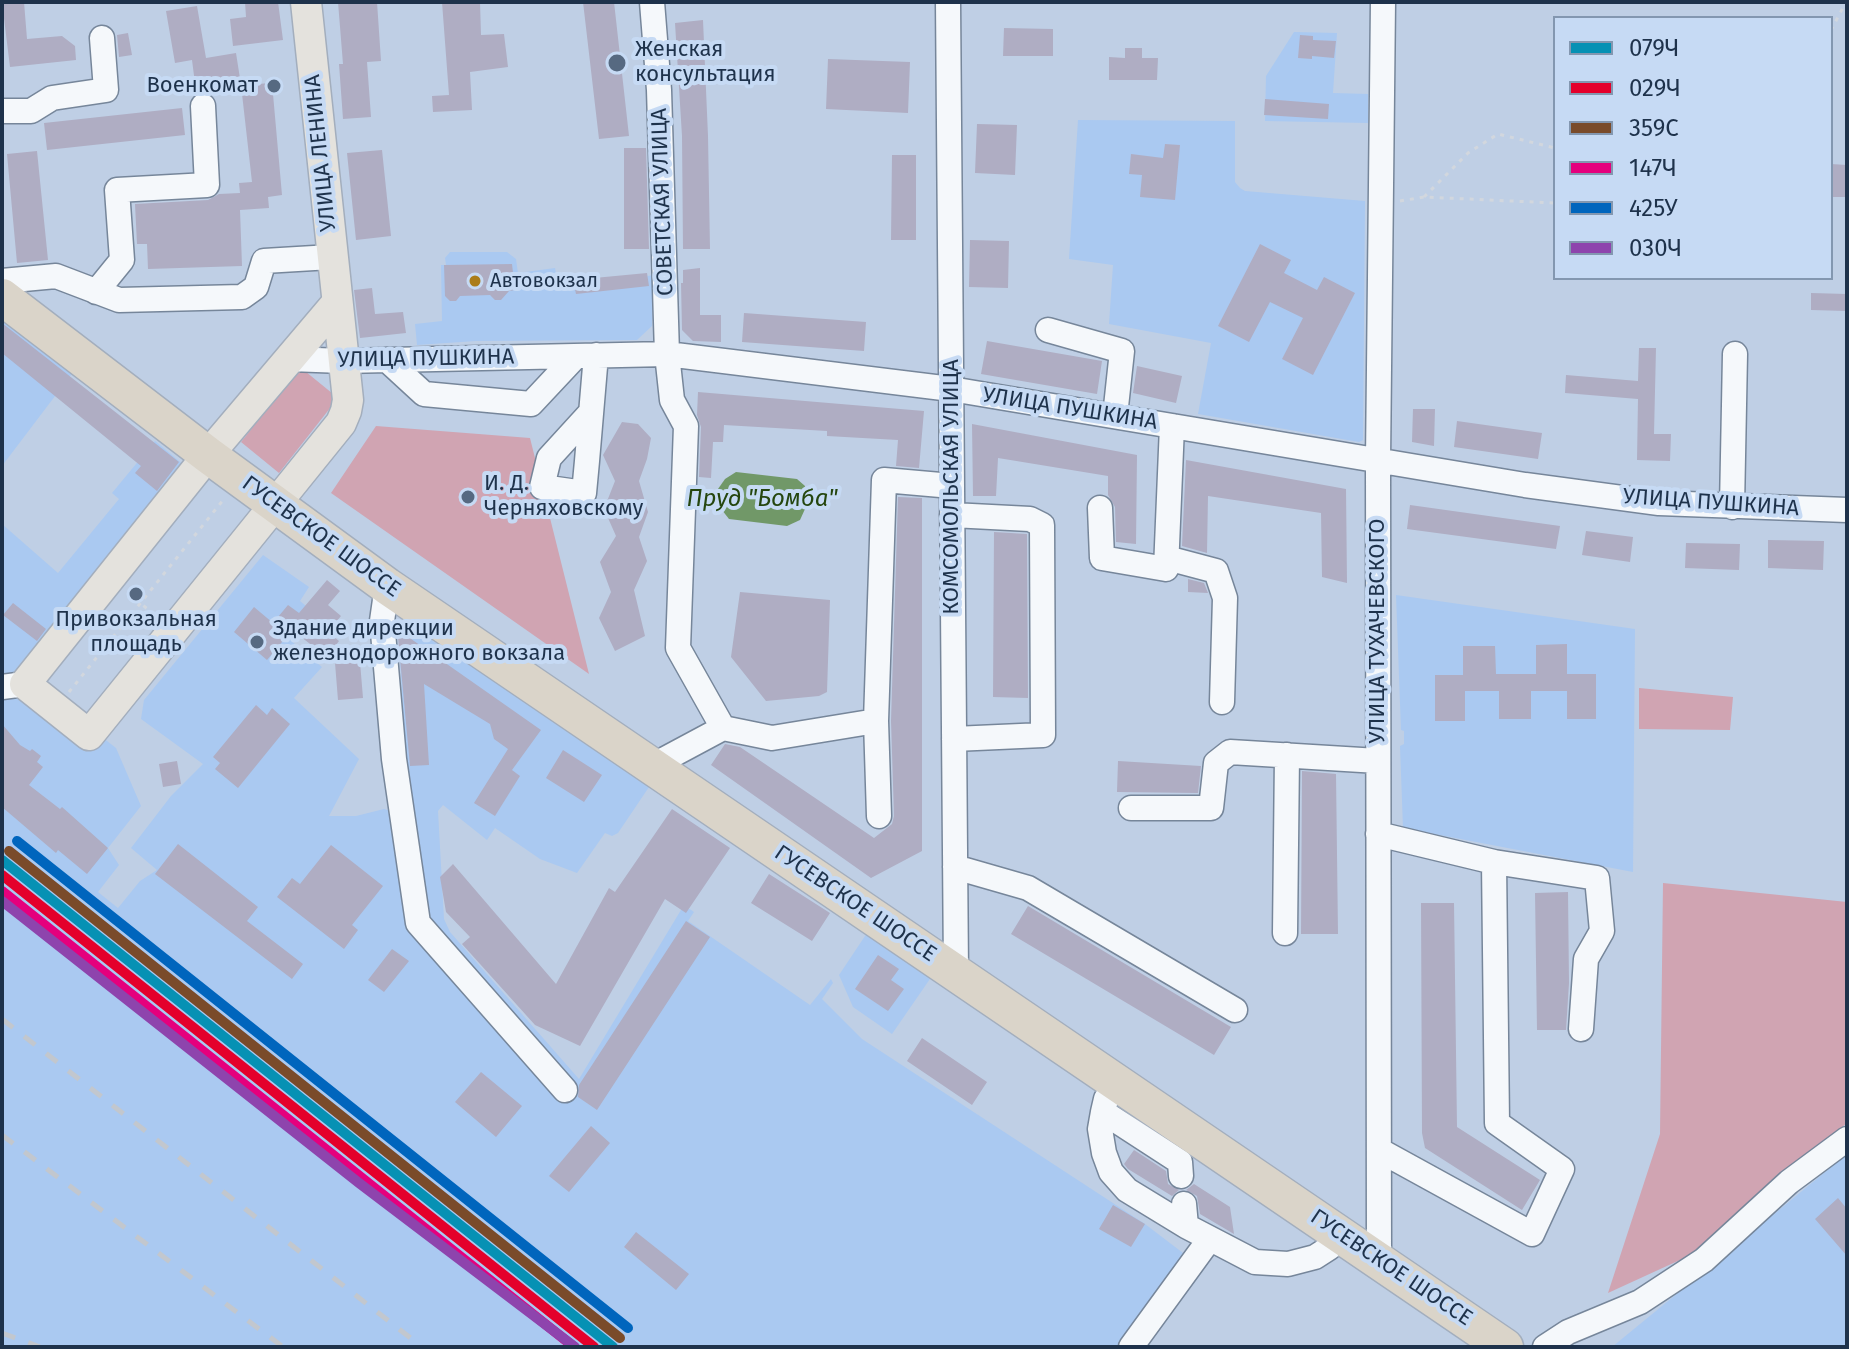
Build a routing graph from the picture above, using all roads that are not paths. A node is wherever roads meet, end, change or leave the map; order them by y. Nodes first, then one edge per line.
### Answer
1 (306, 2) edge
2 (652, 2) edge
3 (948, 2) edge
4 (1383, 2) edge
5 (102, 38) dead end
6 (203, 106) dead end
7 (2, 111) edge
8 (331, 257) junction
9 (2, 281) edge
10 (96, 292) junction
11 (2, 297) edge
12 (336, 304) junction
13 (1048, 330) dead end
14 (667, 354) junction
15 (1735, 354) dead end
16 (586, 356) junction
17 (290, 359) junction
18 (387, 360) junction
19 (343, 361) junction
20 (951, 389) junction
21 (591, 412) dead end
22 (1115, 416) junction
23 (1172, 426) junction
24 (208, 455) junction
25 (1378, 460) junction
26 (952, 486) junction
27 (274, 504) junction
28 (1732, 507) junction
29 (1100, 508) dead end
30 (1847, 510) edge
31 (952, 515) junction
32 (1167, 558) junction
33 (387, 586) junction
34 (13, 686) edge
35 (1222, 702) dead end
36 (876, 721) junction
37 (723, 728) junction
38 (954, 739) junction
39 (1287, 755) junction
40 (1378, 761) junction
41 (652, 766) junction
42 (1131, 808) dead end
43 (879, 816) dead end
44 (1378, 834) junction
45 (1494, 862) junction
46 (955, 867) junction
47 (1285, 933) dead end
48 (956, 972) junction
49 (1235, 1010) dead end
50 (1581, 1029) dead end
51 (565, 1090) dead end
52 (1107, 1095) junction
53 (1847, 1139) edge
54 (1379, 1150) junction
55 (1181, 1176) dead end
56 (1340, 1233) junction
57 (1209, 1240) junction
58 (1379, 1259) junction
59 (1131, 1347) edge
60 (1505, 1347) edge
61 (1545, 1347) edge

1 - 8 main road, УЛИЦА ЛЕНИНА
2 - 14 street, СОВЕТСКАЯ УЛИЦА
3 - 20 street, КОМСОМОЛЬСКАЯ УЛИЦА
4 - 25 street, УЛИЦА ТУХАЧЕВСКОГО
5 - 7 street
6 - 10 street
8 - 10 street
8 - 12 main road, УЛИЦА ЛЕНИНА
9 - 10 street
11 - 24 highway, ГУСЕВСКОЕ ШОССЕ
12 - 17 main road
12 - 19 main road, УЛИЦА ЛЕНИНА
13 - 22 street
14 - 16 street, УЛИЦА ПУШКИНА
14 - 20 street, УЛИЦА ПУШКИНА
14 - 37 street, СОВЕТСКАЯ УЛИЦА
15 - 28 street
16 - 18 street, УЛИЦА ПУШКИНА
16 - 18 street
16 - 21 street
17 - 19 street, УЛИЦА ПУШКИНА
17 - 24 main road
18 - 19 street, УЛИЦА ПУШКИНА
19 - 27 main road, УЛИЦА ЛЕНИНА
20 - 22 street, УЛИЦА ПУШКИНА
20 - 26 street, КОМСОМОЛЬСКАЯ УЛИЦА
22 - 23 street, УЛИЦА ПУШКИНА
23 - 25 street, УЛИЦА ПУШКИНА
23 - 32 street
24 - 27 highway, ГУСЕВСКОЕ ШОССЕ
24 - 34 main road
25 - 28 street, УЛИЦА ПУШКИНА
25 - 40 street, УЛИЦА ТУХАЧЕВСКОГО
26 - 31 street, КОМСОМОЛЬСКАЯ УЛИЦА
26 - 36 street
27 - 33 highway, ГУСЕВСКОЕ ШОССЕ
27 - 34 main road, УЛИЦА ЛЕНИНА
28 - 30 street, УЛИЦА ПУШКИНА
29 - 32 street
31 - 38 street, КОМСОМОЛЬСКАЯ УЛИЦА
31 - 38 street
32 - 35 street
33 - 41 highway, ГУСЕВСКОЕ ШОССЕ
33 - 51 street
36 - 37 street
36 - 43 street
37 - 41 street
38 - 46 street, КОМСОМОЛЬСКАЯ УЛИЦА
39 - 40 street
39 - 42 street
39 - 47 street
40 - 44 street, УЛИЦА ТУХАЧЕВСКОГО
41 - 48 highway, ГУСЕВСКОЕ ШОССЕ
44 - 45 street
44 - 54 street, УЛИЦА ТУХАЧЕВСКОГО
45 - 50 street
45 - 54 street
46 - 48 street, КОМСОМОЛЬСКАЯ УЛИЦА
46 - 49 street
48 - 52 highway, ГУСЕВСКОЕ ШОССЕ
52 - 55 street
52 - 56 highway, ГУСЕВСКОЕ ШОССЕ
52 - 57 street
53 - 61 street
54 - 58 street, УЛИЦА ТУХАЧЕВСКОГО
56 - 57 street
56 - 58 highway, ГУСЕВСКОЕ ШОССЕ
57 - 59 street
58 - 60 highway, ГУСЕВСКОЕ ШОССЕ

